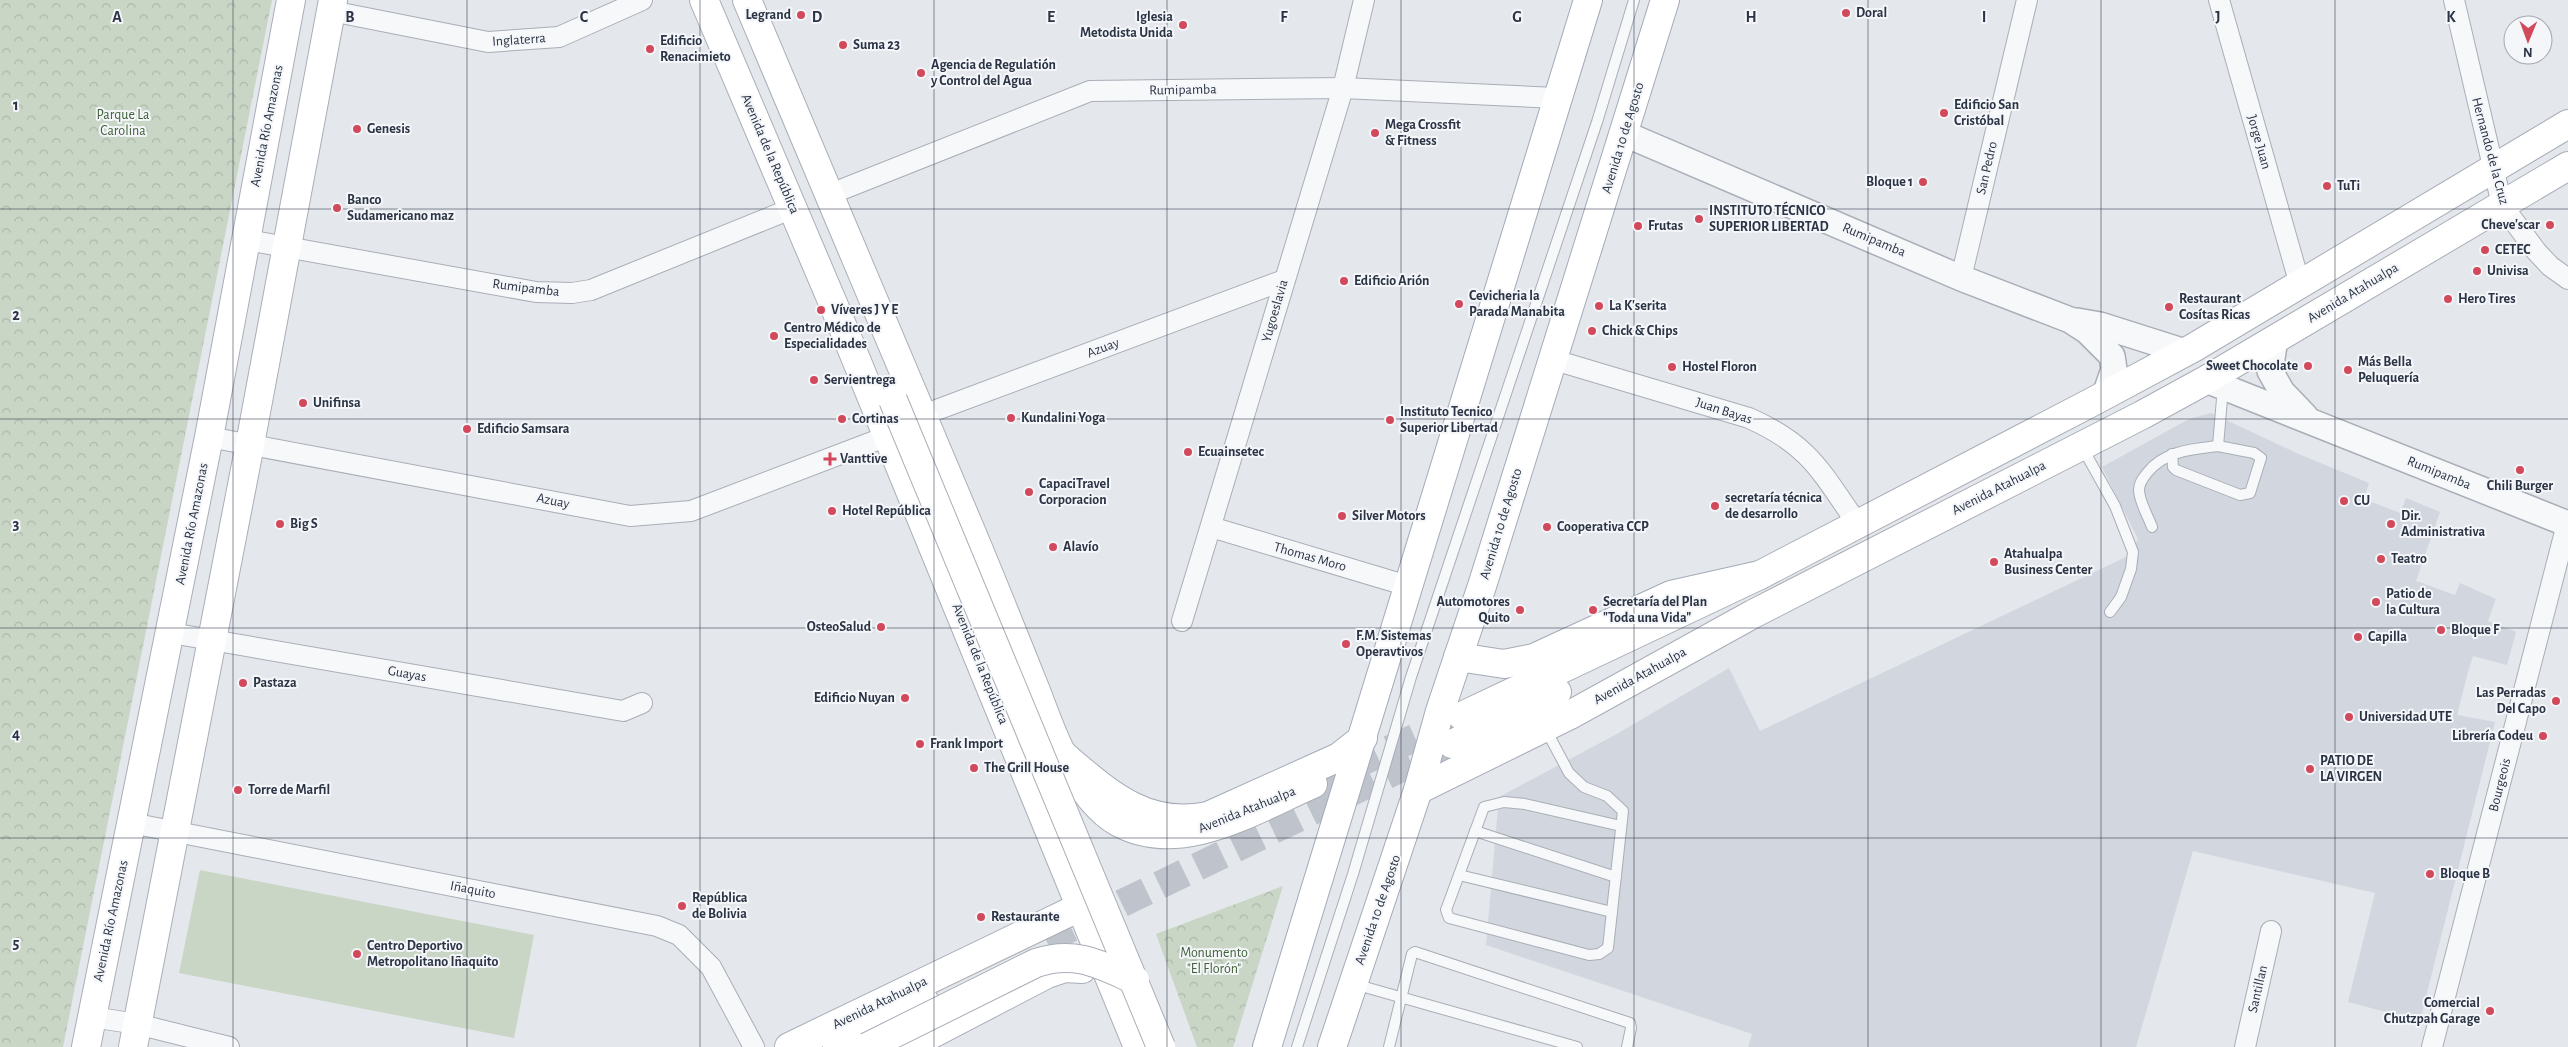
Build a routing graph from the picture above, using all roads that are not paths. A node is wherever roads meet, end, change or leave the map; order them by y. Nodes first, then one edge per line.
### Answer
1 (291, 0) edge
2 (642, 0) edge
3 (704, 0) edge
4 (748, 0) edge
5 (1364, 0) edge
6 (1588, 0) edge
7 (1634, 0) edge
8 (1665, 0) edge
9 (2027, 0) edge
10 (2219, 0) edge
11 (2454, 0) edge
12 (332, 6) edge
13 (1343, 88) junction
14 (1556, 98) junction
15 (2568, 124) edge
16 (1624, 134) junction
17 (2568, 166) edge
18 (2492, 169) junction
19 (828, 195) junction
20 (2502, 205) junction
21 (793, 208) junction
22 (247, 240) junction
23 (285, 249) junction
24 (1961, 278) junction
25 (2568, 279) edge
26 (1284, 280) junction
27 (2300, 285) junction
28 (867, 289) junction
29 (835, 308) junction
30 (2070, 320) junction
31 (2276, 339) junction
32 (2185, 352) junction
33 (1551, 358) junction
34 (2214, 383) junction
35 (891, 397) junction
36 (2099, 398) junction
37 (922, 415) junction
38 (2142, 415) junction
39 (2311, 422) junction
40 (888, 436) junction
41 (209, 437) junction
42 (250, 444) junction
43 (2082, 446) junction
44 (2218, 446) junction
45 (2172, 454) junction
46 (1931, 506) junction
47 (1857, 523) junction
48 (2567, 524) edge
49 (2152, 527) dead end
50 (1211, 528) junction
51 (1760, 575) junction
52 (1408, 586) junction
53 (2110, 612) dead end
54 (1007, 616) junction
55 (1182, 621) dead end
56 (964, 624) junction
57 (171, 633) junction
58 (212, 640) junction
59 (1458, 657) junction
60 (1027, 667) junction
61 (990, 688) junction
62 (642, 702) dead end
63 (1041, 702) joint
64 (1462, 716) tunnel mouth
65 (1545, 727) junction
66 (1363, 738) junction
67 (1452, 744) tunnel mouth
68 (1062, 754) junction
69 (1313, 784) tunnel mouth
70 (1418, 790) junction
71 (131, 823) junction
72 (1621, 826) junction
73 (1475, 831) junction
74 (174, 832) junction
75 (1459, 875) junction
76 (1616, 877) junction
77 (1080, 907) junction
78 (1612, 912) junction
79 (2272, 931) dead end
80 (1046, 940) tunnel mouth
81 (1122, 979) junction
82 (1353, 984) junction
83 (1401, 998) junction
84 (92, 1017) junction
85 (135, 1036) edge
86 (86, 1047) edge
87 (229, 1047) edge
88 (754, 1047) edge
89 (789, 1047) edge
90 (837, 1047) edge
91 (867, 1047) edge
92 (907, 1047) edge
93 (1138, 1047) edge
94 (1162, 1047) edge
95 (1267, 1047) edge
96 (1297, 1047) edge
97 (1332, 1047) edge
98 (1389, 1047) edge
99 (1577, 1047) edge
100 (1627, 1047) edge
101 (2245, 1047) edge
102 (2432, 1047) edge

1 - 22 main road, Avenida Río Amazonas
2 - 12 street, Inglaterra
3 - 21 main road, Avenida de la República
4 - 19 main road, Avenida de la República
5 - 13 street, Yugoeslavia
6 - 14 main road
7 - 96 lane
8 - 16 main road, Avenida 10 de Agosto
9 - 24 street, San Pedro
10 - 27 street, Jorge Juan
11 - 18 street, Hernando de la Cruz
12 - 23 main road
13 - 14 street, Rumipamba
13 - 19 street, Rumipamba
13 - 26 street, Yugoeslavia
14 - 52 main road
15 - 18 main road
16 - 24 street, Rumipamba
16 - 33 main road, Avenida 10 de Agosto
17 - 20 main road, Avenida Atahualpa
18 - 20 street, Hernando de la Cruz
18 - 27 main road
19 - 28 main road, Avenida de la República
20 - 25 street, Hernando de la Cruz
20 - 31 main road, Avenida Atahualpa
21 - 23 street, Rumipamba
21 - 29 main road, Avenida de la República
22 - 23 street, Rumipamba
22 - 41 main road, Avenida Río Amazonas
23 - 42 main road
24 - 30 street, Rumipamba
26 - 37 street, Azuay
26 - 50 street, Yugoeslavia
27 - 32 main road
28 - 35 main road, Avenida de la República
28 - 37 main road, Avenida de la República
29 - 35 main road, Avenida de la República
29 - 40 main road, Avenida de la República
30 - 32 street, Rumipamba
30 - 36 street, Rumipamba
31 - 34 main road, Avenida Atahualpa
31 - 39 street, Rumipamba
32 - 36 main road
33 - 47 street, Juan Bayas
33 - 59 main road, Avenida 10 de Agosto
34 - 38 main road, Avenida Atahualpa
34 - 39 street, Rumipamba
34 - 44 lane
35 - 81 main road, Avenida de la República, bridge
36 - 46 main road
36 - 47 main road
37 - 54 main road, Avenida de la República
38 - 43 main road, Avenida Atahualpa
38 - 46 main road
39 - 48 street, Rumipamba
40 - 42 street, Azuay
40 - 56 main road, Avenida de la República
41 - 42 street, Azuay
41 - 57 main road, Avenida Río Amazonas
42 - 58 main road
43 - 53 lane
43 - 65 main road, Avenida Atahualpa
44 - 45 lane
44 - 45 lane
45 - 49 lane
46 - 67 main road, Avenida Atahualpa
47 - 51 main road
48 - 102 street, Bourgeois
50 - 52 street, Thomas Moro
50 - 55 street, Yugoeslavia
51 - 59 main road
51 - 64 main road
52 - 66 main road
54 - 56 main road
54 - 60 main road, Avenida de la República
56 - 61 main road, Avenida de la República
57 - 58 street, Guayas
57 - 71 main road, Avenida Río Amazonas
58 - 62 street, Guayas
58 - 74 main road
59 - 70 main road, Avenida 10 de Agosto
60 - 61 main road
60 - 63 main road, Avenida de la República
61 - 77 main road, Avenida de la República
63 - 68 main road, Avenida Atahualpa
65 - 70 main road, Avenida Atahualpa
65 - 72 lane
66 - 68 main road
66 - 95 main road
68 - 69 main road, Avenida Atahualpa
70 - 82 main road, Avenida 10 de Agosto
71 - 74 street, Iñaquito
71 - 84 main road, Avenida Río Amazonas
72 - 73 lane
72 - 76 lane
73 - 75 lane
73 - 76 lane
74 - 85 main road
74 - 88 street, Iñaquito
75 - 78 lane
75 - 78 lane
76 - 78 lane
77 - 81 main road, Avenida de la República
77 - 89 main road, Avenida Atahualpa
79 - 101 street, Santillan
80 - 90 main road, Avenida Atahualpa
81 - 91 main road, bridge
81 - 92 main road
81 - 93 main road, Avenida de la República
81 - 94 main road, Avenida de la República, bridge
82 - 83 lane
82 - 97 main road, Avenida 10 de Agosto
83 - 98 lane
83 - 99 lane
83 - 100 lane
84 - 85 street
84 - 86 main road, Avenida Río Amazonas
85 - 87 street

